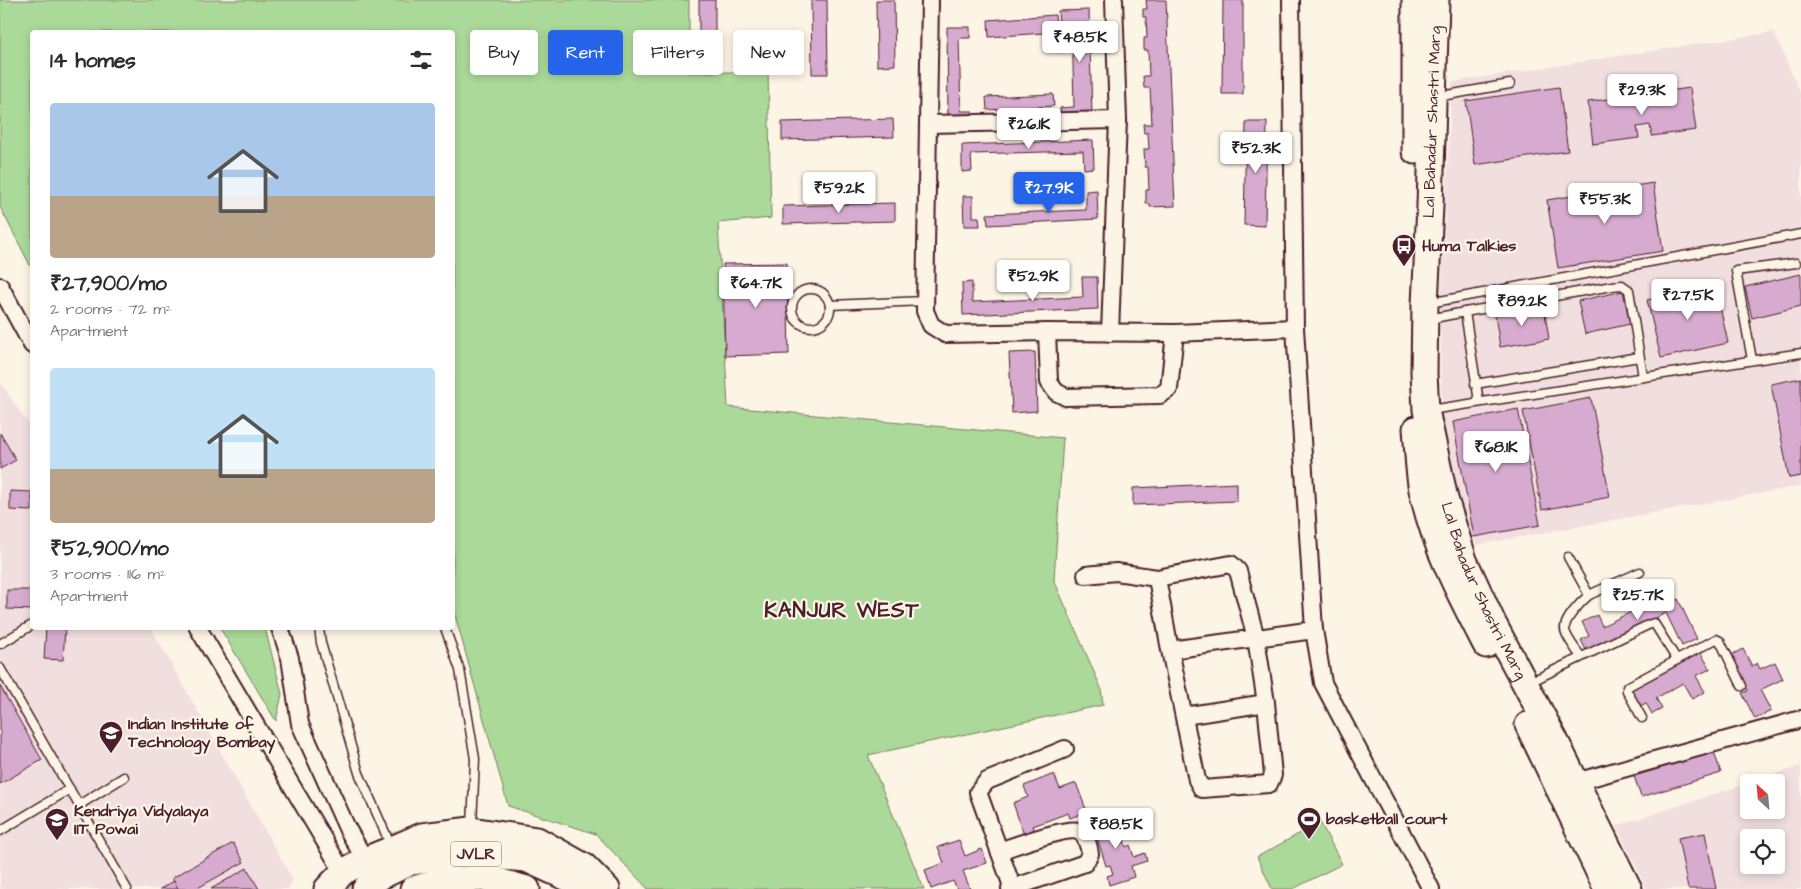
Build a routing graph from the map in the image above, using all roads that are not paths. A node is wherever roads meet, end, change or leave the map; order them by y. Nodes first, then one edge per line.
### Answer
1 (930, 0) edge
2 (1114, 0) edge
3 (1291, 0) edge
4 (1415, 0) edge
5 (1436, 0) edge
6 (1510, 84) dead end
7 (1433, 98) junction
8 (1118, 120) junction
9 (929, 124) junction
10 (1801, 234) edge
11 (1796, 263) dead end
12 (0, 286) edge
13 (925, 301) junction
14 (830, 306) junction
15 (1425, 312) junction
16 (1465, 312) junction
17 (1295, 328) junction
18 (1048, 332) junction
19 (1110, 333) junction
20 (1175, 333) junction
21 (30, 341) edge
22 (1801, 353) edge
23 (1639, 357) junction
24 (1752, 360) junction
25 (1643, 377) junction
26 (1475, 384) junction
27 (1479, 402) junction
28 (1423, 411) junction
29 (1568, 557) dead end
30 (1640, 572) dead end
31 (1086, 575) dead end
32 (1156, 578) junction
33 (1589, 595) junction
34 (30, 626) edge
35 (199, 630) edge
36 (281, 630) edge
37 (319, 630) edge
38 (446, 630) edge
39 (1314, 630) junction
40 (1256, 638) junction
41 (0, 644) edge
42 (1170, 650) junction
43 (1581, 657) junction
44 (1677, 660) junction
45 (0, 668) edge
46 (1526, 684) junction
47 (1742, 686) dead end
48 (1266, 703) junction
49 (1184, 716) junction
50 (1642, 718) dead end
51 (1801, 718) edge
52 (1065, 749) dead end
53 (124, 777) dead end
54 (1576, 782) junction
55 (70, 789) junction
56 (79, 805) junction
57 (471, 830) junction
58 (0, 831) edge
59 (392, 849) junction
60 (999, 850) junction
61 (365, 860) junction
62 (335, 881) edge
63 (128, 889) edge
64 (364, 889) edge
65 (413, 889) edge
66 (527, 889) edge
67 (588, 889) edge
68 (608, 889) edge
69 (1012, 889) edge
70 (1430, 889) edge
71 (1607, 889) edge
72 (1629, 889) edge

1 - 9 street
2 - 8 street
3 - 17 street
4 - 71 main road, Lal Bahadur Shastri Marg
5 - 7 main road, Lal Bahadur Shastri Marg
6 - 7 lane
7 - 15 main road, Lal Bahadur Shastri Marg
8 - 9 street
8 - 19 street
9 - 13 street
10 - 15 lane
11 - 24 lane
12 - 21 street
13 - 14 lane
13 - 18 street
14 - 14 lane
15 - 16 lane
15 - 28 main road, Lal Bahadur Shastri Marg
16 - 23 lane
16 - 26 lane
17 - 20 street
17 - 39 street
18 - 19 street
18 - 20 street
19 - 20 street
22 - 24 lane
23 - 25 lane
23 - 26 lane
24 - 25 lane
25 - 27 lane
26 - 27 lane
27 - 28 lane
28 - 46 main road, Lal Bahadur Shastri Marg
29 - 33 lane
30 - 33 lane
31 - 32 street
32 - 40 street
32 - 42 street
33 - 43 lane
34 - 41 lane
35 - 62 street
36 - 61 street
37 - 59 lane
38 - 57 lane
39 - 40 street
39 - 70 street
40 - 42 street
40 - 48 street
42 - 49 street
43 - 44 lane
43 - 46 lane
44 - 47 lane
44 - 50 lane
45 - 55 lane
46 - 54 main road, Lal Bahadur Shastri Marg
48 - 49 street
48 - 49 street
51 - 54 street
52 - 60 street
53 - 56 lane
54 - 72 main road, Lal Bahadur Shastri Marg
55 - 56 lane
55 - 58 lane
56 - 63 lane
57 - 59 main road
57 - 68 main road
59 - 61 main road
60 - 69 street
60 - 69 street
61 - 62 main road
64 - 67 main road, JVLR
65 - 66 main road, JVLR

